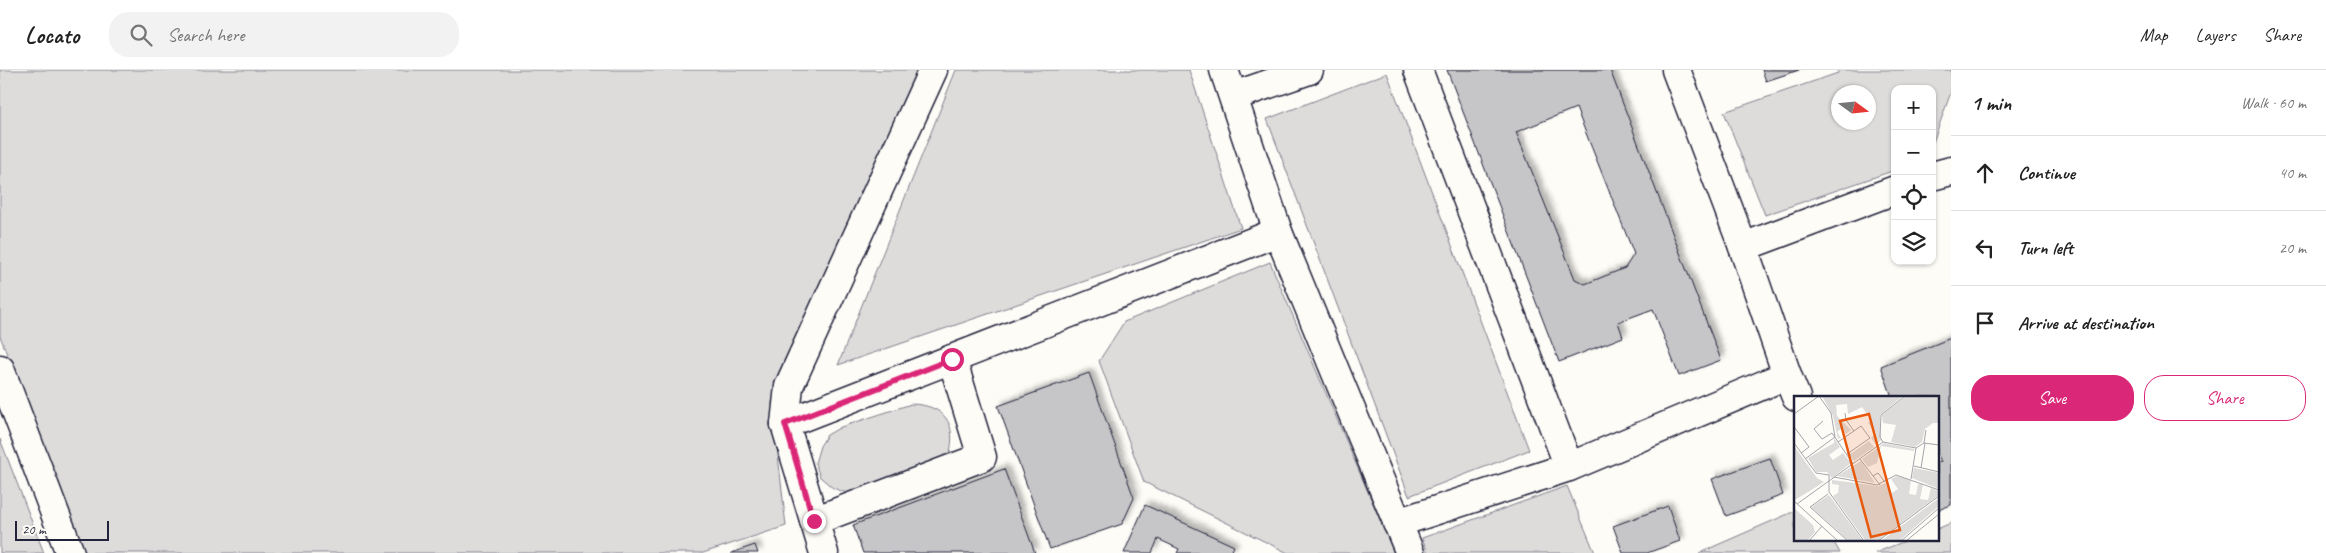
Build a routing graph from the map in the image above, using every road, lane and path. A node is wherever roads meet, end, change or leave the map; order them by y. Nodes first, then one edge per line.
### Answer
1 (933, 70) edge
2 (1224, 70) edge
3 (1309, 70) edge
4 (1418, 70) edge
5 (1676, 70) edge
6 (1234, 96) junction
7 (1951, 171) edge
8 (1936, 175) edge
9 (1891, 192) edge
10 (1278, 232) junction
11 (1743, 247) junction
12 (952, 359) junction
13 (0, 369) edge
14 (1792, 386) edge
15 (785, 424) junction
16 (1569, 467) junction
17 (814, 521) junction
18 (1397, 524) junction
19 (70, 553) edge
20 (824, 553) edge
21 (1410, 553) edge

1 - 15 lane
2 - 6 lane
3 - 6 lane
4 - 16 lane
5 - 11 lane
6 - 10 lane
7 - 8 lane
9 - 11 lane
10 - 12 lane
10 - 18 lane
11 - 14 lane
12 - 15 lane
12 - 17 lane
13 - 19 lane
14 - 16 lane
15 - 17 lane
16 - 18 lane
17 - 20 lane
18 - 21 lane

